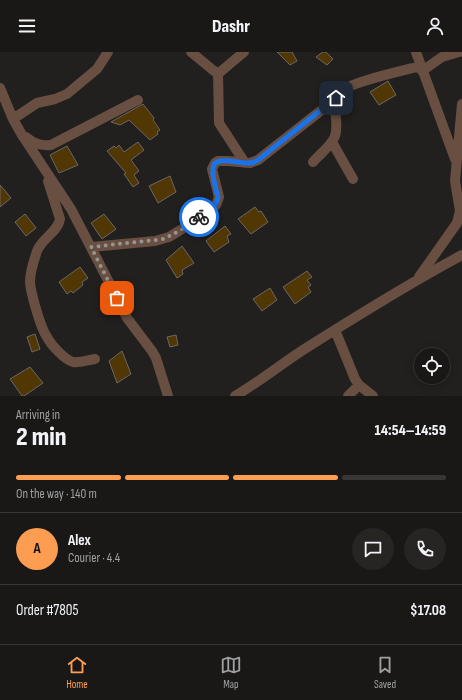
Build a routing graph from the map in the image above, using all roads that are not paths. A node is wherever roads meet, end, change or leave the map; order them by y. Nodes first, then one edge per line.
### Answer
1 (108, 52) edge
2 (191, 52) edge
3 (244, 52) edge
4 (416, 52) edge
5 (459, 52) edge
6 (422, 68) junction
7 (218, 73) junction
8 (0, 88) edge
9 (336, 98) junction
10 (138, 100) dead end
11 (462, 104) edge
12 (13, 119) junction
13 (22, 135) junction
14 (332, 142) junction
15 (313, 162) dead end
16 (245, 163) junction
17 (456, 163) junction
18 (45, 170) junction
19 (462, 178) edge
20 (353, 179) dead end
21 (91, 247) junction
22 (462, 255) edge
23 (418, 279) junction
24 (335, 330) junction
25 (95, 359) dead end
26 (359, 385) junction
27 (168, 396) edge
28 (235, 396) edge
29 (348, 396) edge
30 (373, 396) edge

1 - 12 street
2 - 7 street
3 - 7 street
4 - 6 street
5 - 6 street
6 - 9 street
6 - 17 street
7 - 16 street
8 - 12 street
9 - 14 street
9 - 16 street
10 - 13 street
11 - 17 street
12 - 13 street
13 - 18 street
14 - 15 street
14 - 20 street
16 - 21 street
17 - 19 street
17 - 23 street
18 - 21 street
18 - 25 street
21 - 27 street
22 - 23 street
23 - 24 street
24 - 26 street
24 - 28 street
26 - 29 street
26 - 30 street

